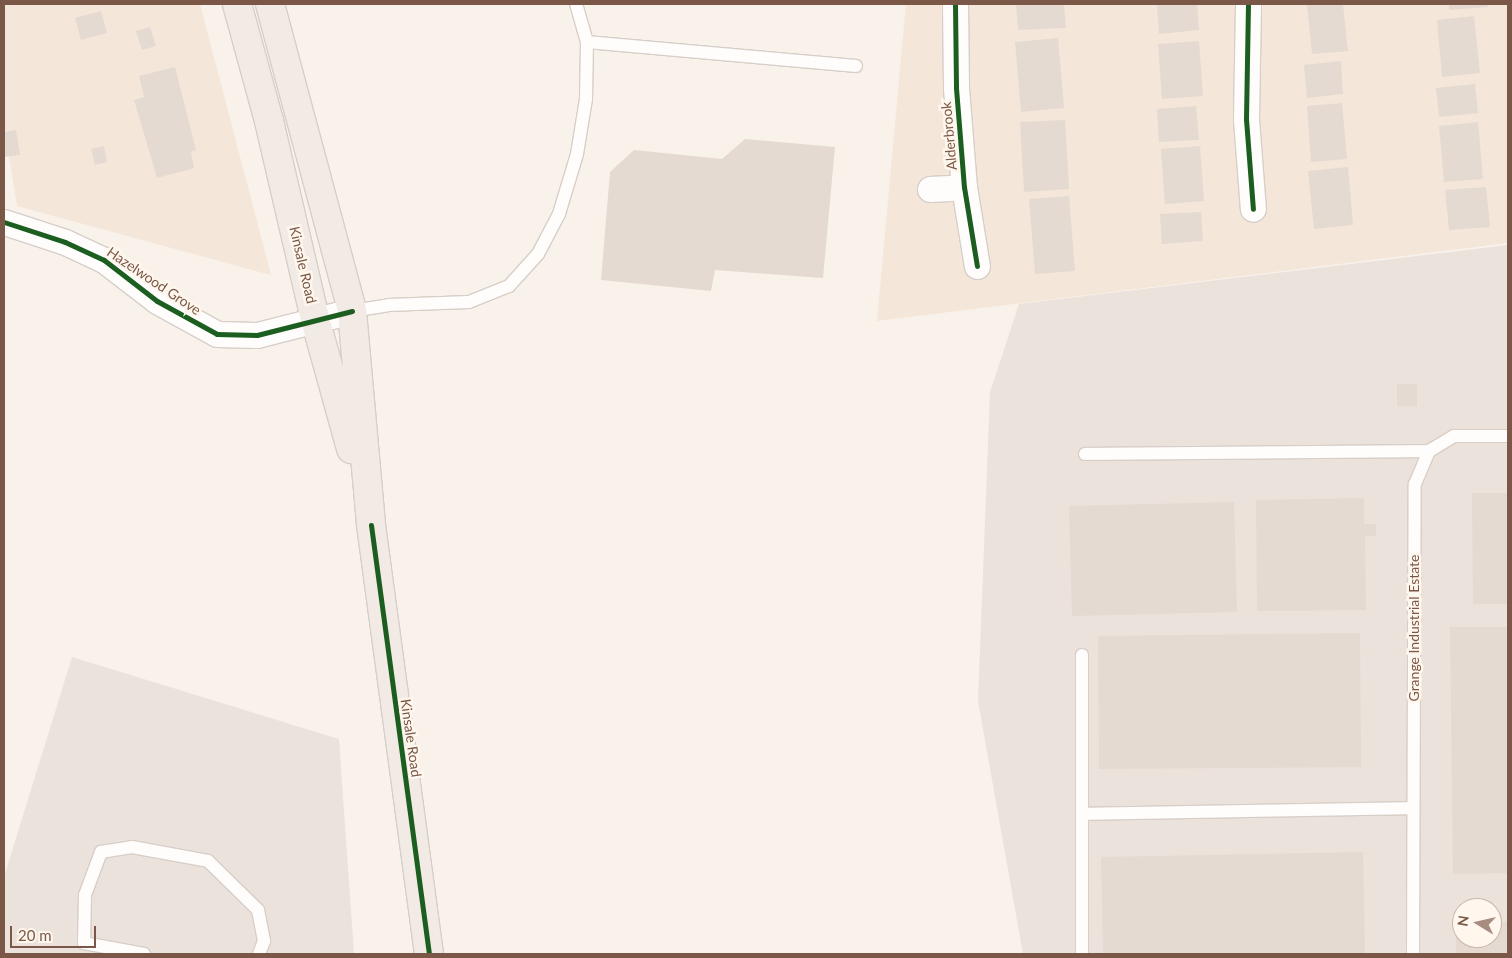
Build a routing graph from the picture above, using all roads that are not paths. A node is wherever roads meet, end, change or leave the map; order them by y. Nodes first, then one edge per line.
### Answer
1 (237, 4) edge
2 (270, 4) edge
3 (576, 4) edge
4 (955, 4) edge
5 (1248, 4) edge
6 (587, 42) junction
7 (856, 66) dead end
8 (964, 187) junction
9 (930, 189) dead end
10 (1253, 209) dead end
11 (4, 222) edge
12 (977, 266) dead end
13 (352, 311) junction
14 (315, 319) junction
15 (1508, 436) edge
16 (1429, 451) junction
17 (1086, 454) dead end
18 (371, 525) junction
19 (1082, 655) dead end
20 (1413, 808) junction
21 (1082, 814) junction
22 (144, 954) edge
23 (259, 954) edge
24 (429, 954) edge
25 (1082, 954) edge
26 (1414, 954) edge

1 - 14 highway, Kinsale Road
2 - 13 highway, Kinsale Road
3 - 6 lane
4 - 8 street, Alderbrook
5 - 10 street
6 - 7 lane
6 - 13 lane
8 - 9 street, Alderbrook
8 - 12 street, Alderbrook
11 - 14 street, Hazelwood Grove
13 - 14 street, Hazelwood Grove
13 - 18 highway, Kinsale Road
14 - 18 highway, Kinsale Road
15 - 16 lane
16 - 17 lane
16 - 20 lane, Grange Industrial Estate
18 - 24 highway, Kinsale Road
19 - 21 lane
20 - 21 lane
20 - 26 lane, Grange Industrial Estate
21 - 25 lane
22 - 23 lane

